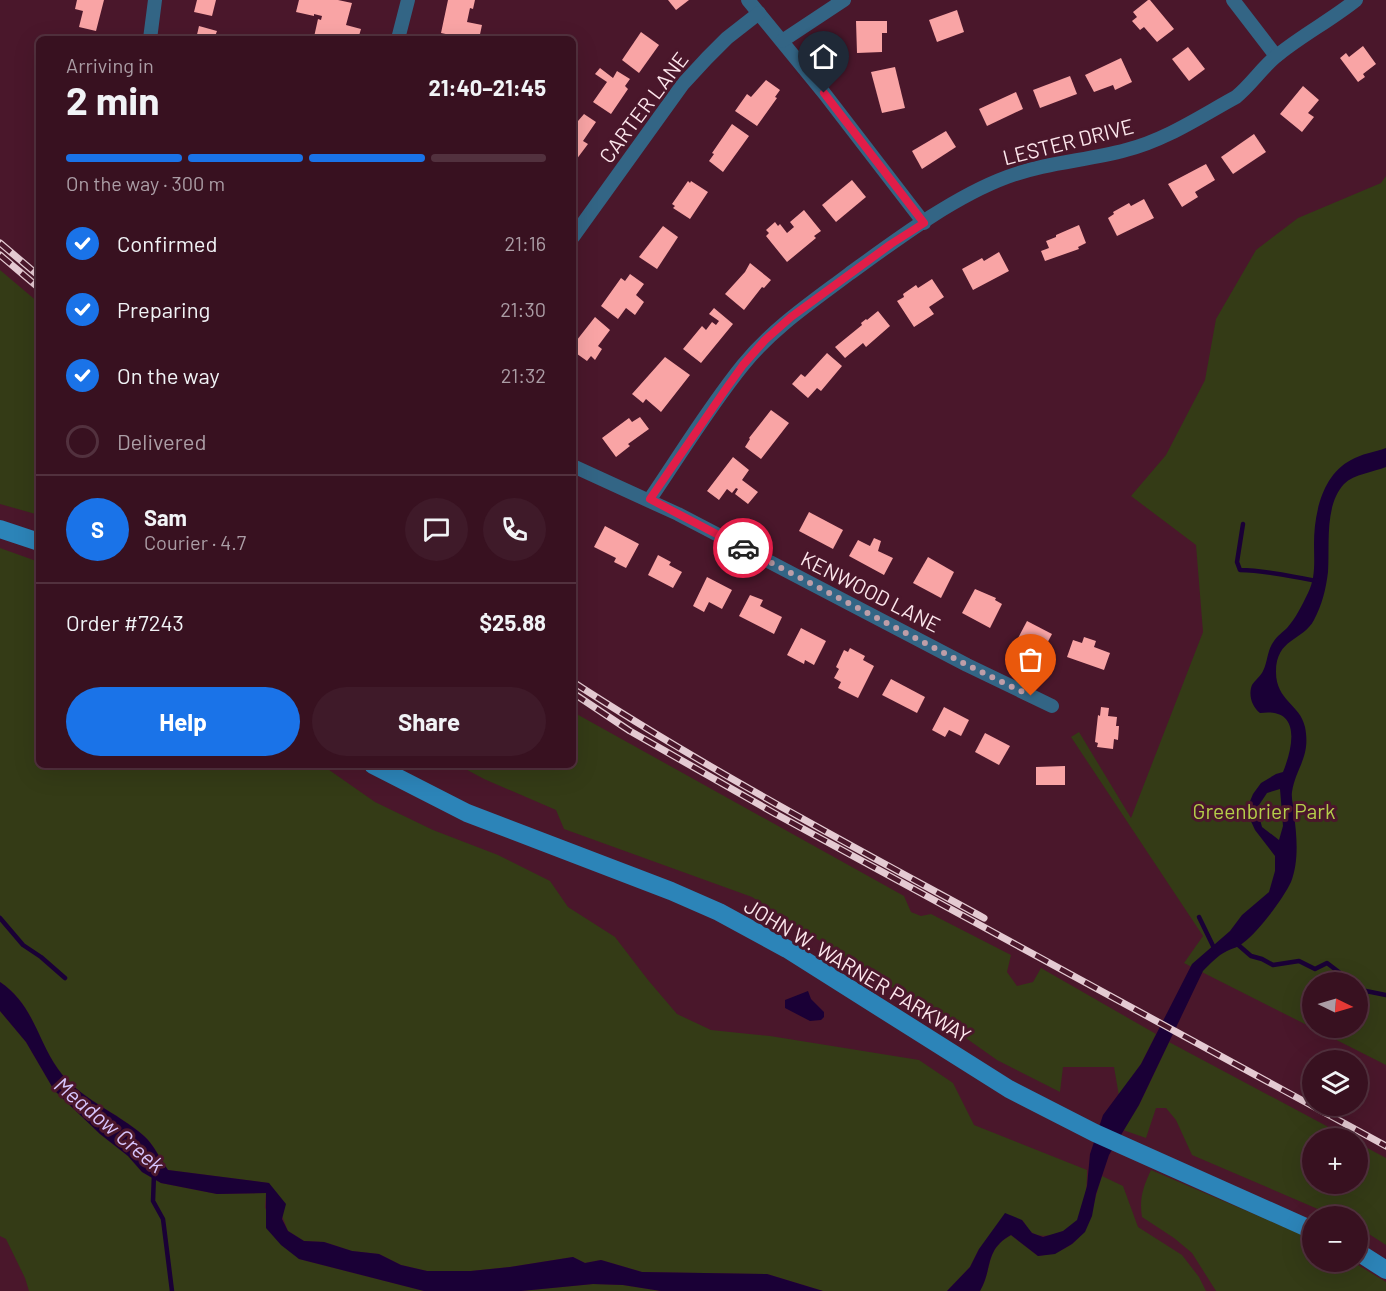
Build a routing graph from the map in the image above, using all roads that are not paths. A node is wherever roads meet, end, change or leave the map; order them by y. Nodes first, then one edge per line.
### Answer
1 (155, 0) edge
2 (408, 0) edge
3 (748, 0) edge
4 (844, 0) edge
5 (1233, 0) edge
6 (1356, 0) edge
7 (759, 13) junction
8 (150, 36) edge
9 (399, 36) edge
10 (782, 41) junction
11 (1276, 56) junction
12 (924, 223) junction
13 (576, 233) edge
14 (576, 467) edge
15 (650, 499) junction
16 (0, 529) edge
17 (36, 541) edge
18 (1052, 706) dead end
19 (379, 768) edge
20 (1302, 1225) edge
21 (1368, 1258) edge
22 (1386, 1270) edge

1 - 8 street
2 - 9 street
3 - 7 street
4 - 10 street
5 - 11 street
6 - 11 street, LESTER DRIVE
7 - 10 street
7 - 13 street, CARTER LANE
10 - 12 street
11 - 12 street, LESTER DRIVE
12 - 15 street, LESTER DRIVE
14 - 15 street, KENWOOD LANE
15 - 18 street, KENWOOD LANE
16 - 17 main road
19 - 20 main road, JOHN W. WARNER PARKWAY
21 - 22 main road

